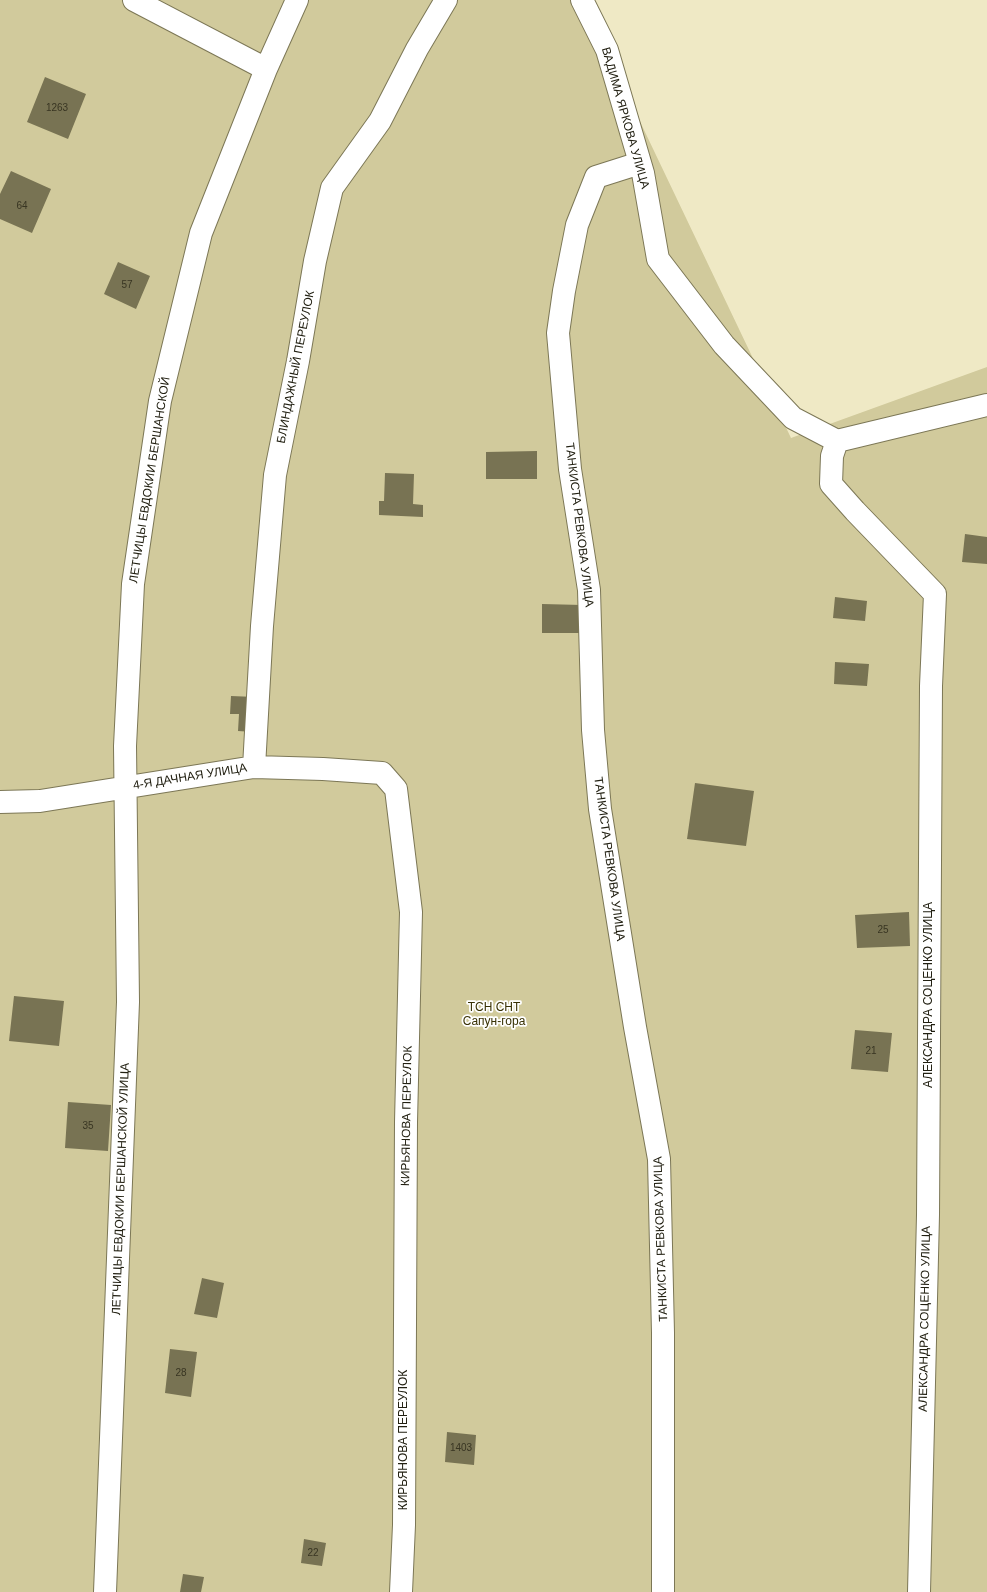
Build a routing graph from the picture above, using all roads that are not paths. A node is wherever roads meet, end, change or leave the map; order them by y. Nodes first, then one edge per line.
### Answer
1 (134, 0) edge
2 (296, 0) edge
3 (446, 0) edge
4 (582, 0) edge
5 (266, 69) junction
6 (640, 164) junction
7 (987, 405) edge
8 (837, 441) junction
9 (254, 767) junction
10 (125, 786) junction
11 (0, 802) edge
12 (105, 1592) edge
13 (401, 1592) edge
14 (663, 1592) edge
15 (919, 1592) edge

1 - 5 lane
2 - 5 lane, ЛЕТЧИЦЫ ЕВДОКИИ БЕРШАНСКОЙ
3 - 9 lane, БЛИНДАЖНЫЙ ПЕРЕУЛОК
4 - 6 lane, ВАДИМА ЯРКОВА УЛИЦА
5 - 10 lane, ЛЕТЧИЦЫ ЕВДОКИИ БЕРШАНСКОЙ
6 - 8 lane, ВАДИМА ЯРКОВА УЛИЦА
6 - 14 lane, ТАНКИСТА РЕВКОВА УЛИЦА
7 - 8 lane
8 - 15 lane, АЛЕКСАНДРА СОЦЕНКО УЛИЦА
9 - 10 lane, 4-Я ДАЧНАЯ УЛИЦА
9 - 13 lane, КИРЬЯНОВА ПЕРЕУЛОК
10 - 11 lane, 4-Я ДАЧНАЯ УЛИЦА
10 - 12 lane, ЛЕТЧИЦЫ ЕВДОКИИ БЕРШАНСКОЙ УЛИЦА

